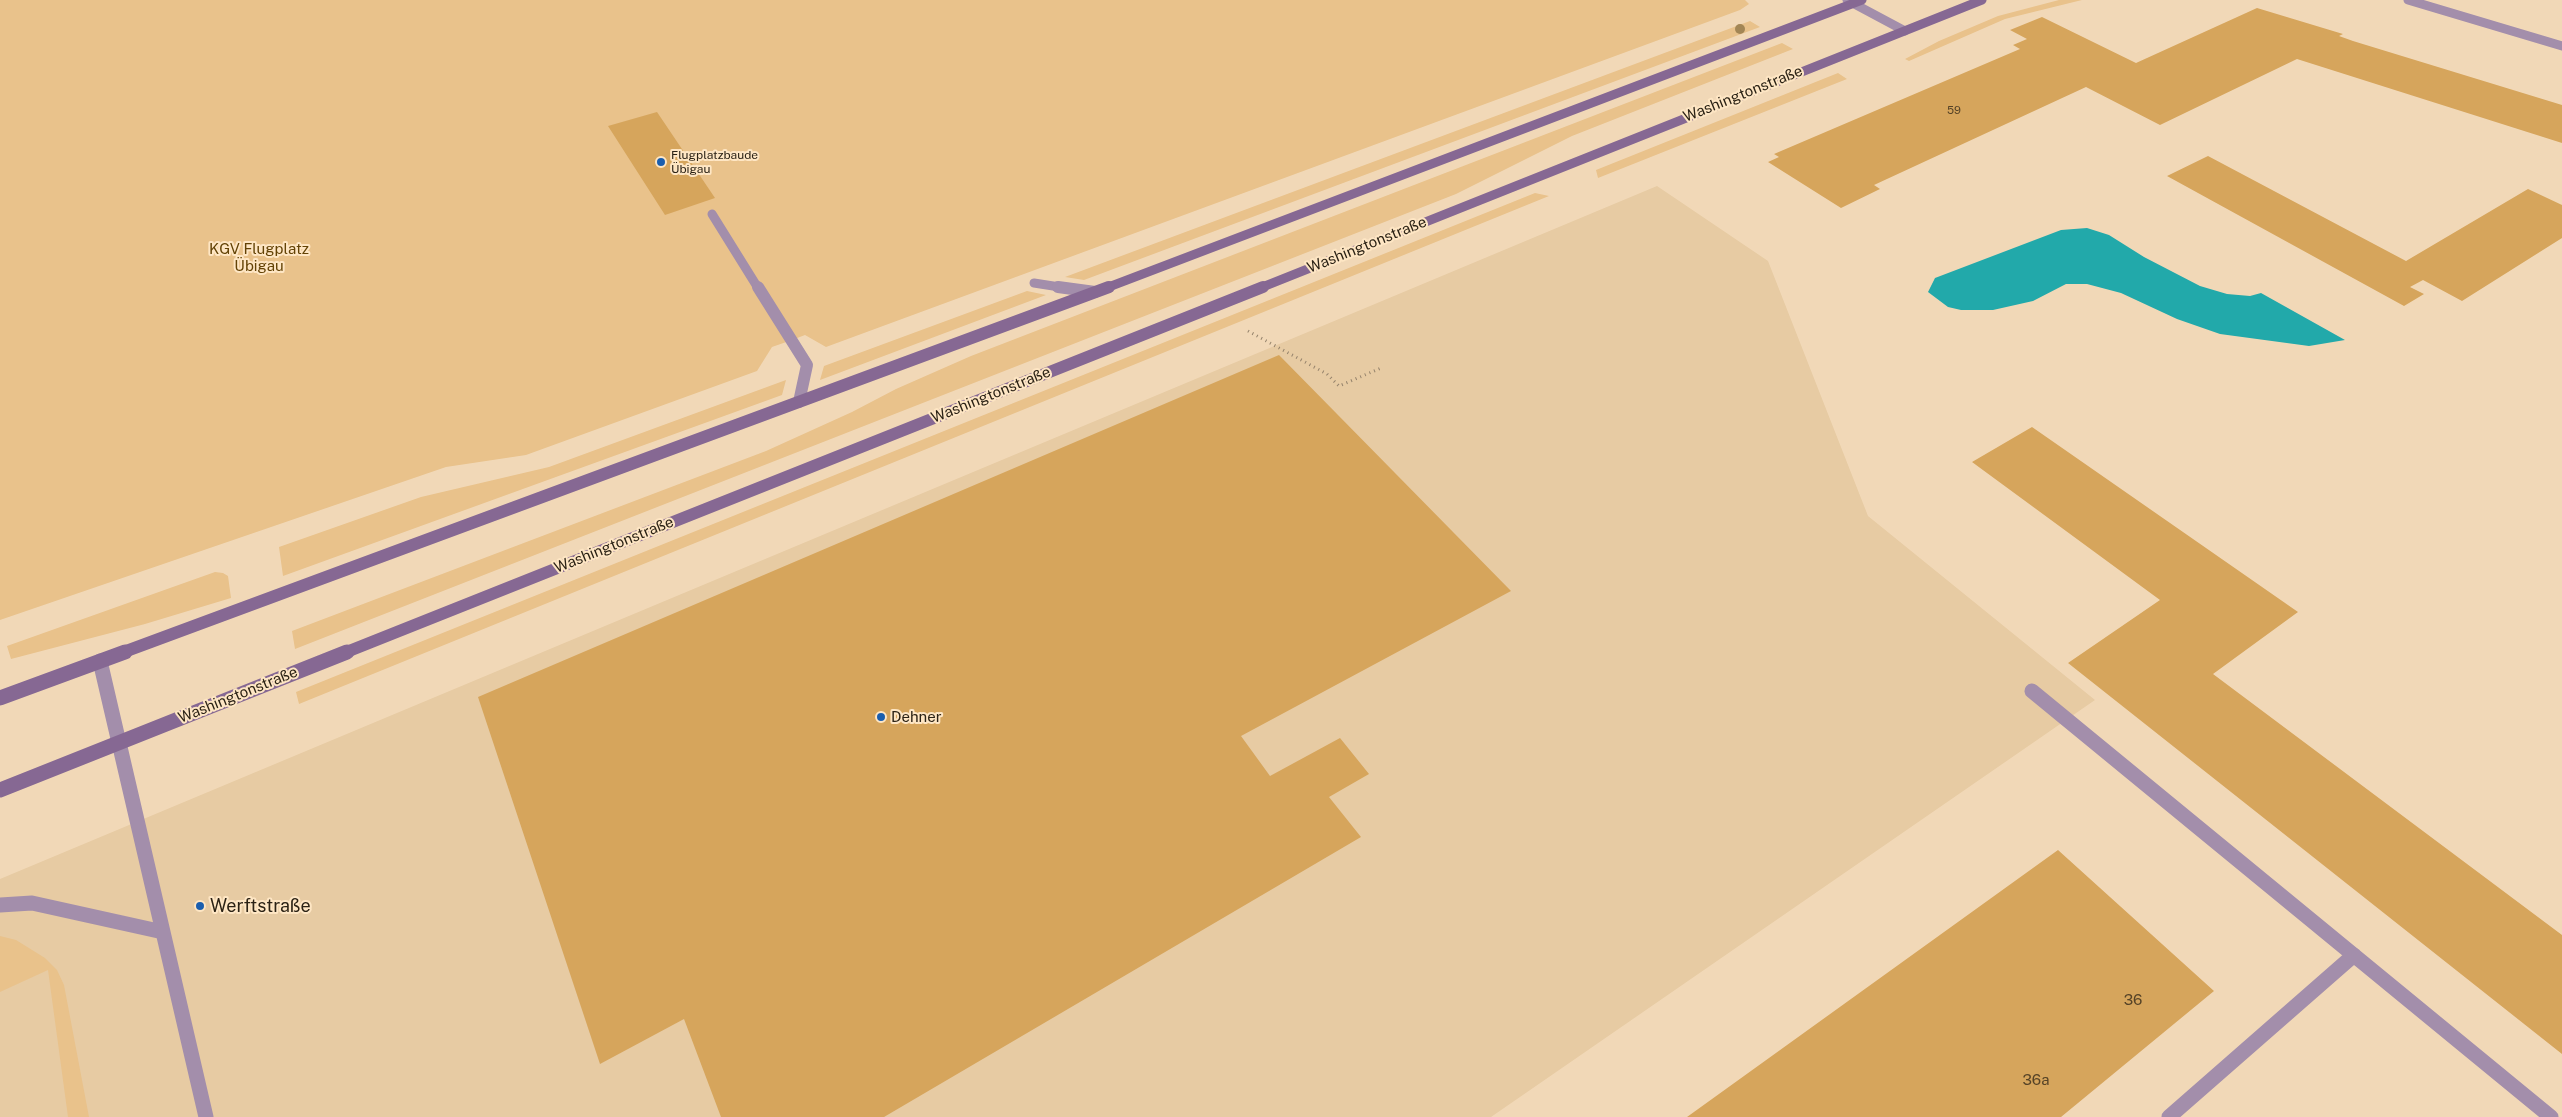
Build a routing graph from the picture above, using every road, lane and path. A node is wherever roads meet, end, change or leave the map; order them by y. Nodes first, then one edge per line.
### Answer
1 (1982, 0) edge
2 (2408, 0) edge
3 (1854, 1) edge
4 (1905, 30) junction
5 (2562, 46) edge
6 (712, 214) dead end
7 (1034, 283) dead end
8 (1094, 292) junction
9 (1248, 331) dead end
10 (1381, 368) dead end
11 (799, 402) junction
12 (100, 661) junction
13 (2032, 691) dead end
14 (0, 698) edge
15 (119, 743) junction
16 (0, 790) edge
17 (0, 904) edge
18 (163, 932) junction
19 (2354, 955) junction
20 (206, 1117) edge
21 (2169, 1117) edge
22 (2551, 1117) edge

1 - 4 main road, Washingtonstraße
2 - 5 street
3 - 4 street
3 - 8 main road
4 - 15 main road, Washingtonstraße
6 - 11 street
7 - 8 street
8 - 11 main road
9 - 10 path
11 - 12 main road
12 - 14 main road
12 - 15 street
13 - 19 street
15 - 16 main road, Washingtonstraße
15 - 18 street
17 - 18 street
18 - 20 street
19 - 21 street
19 - 22 street

